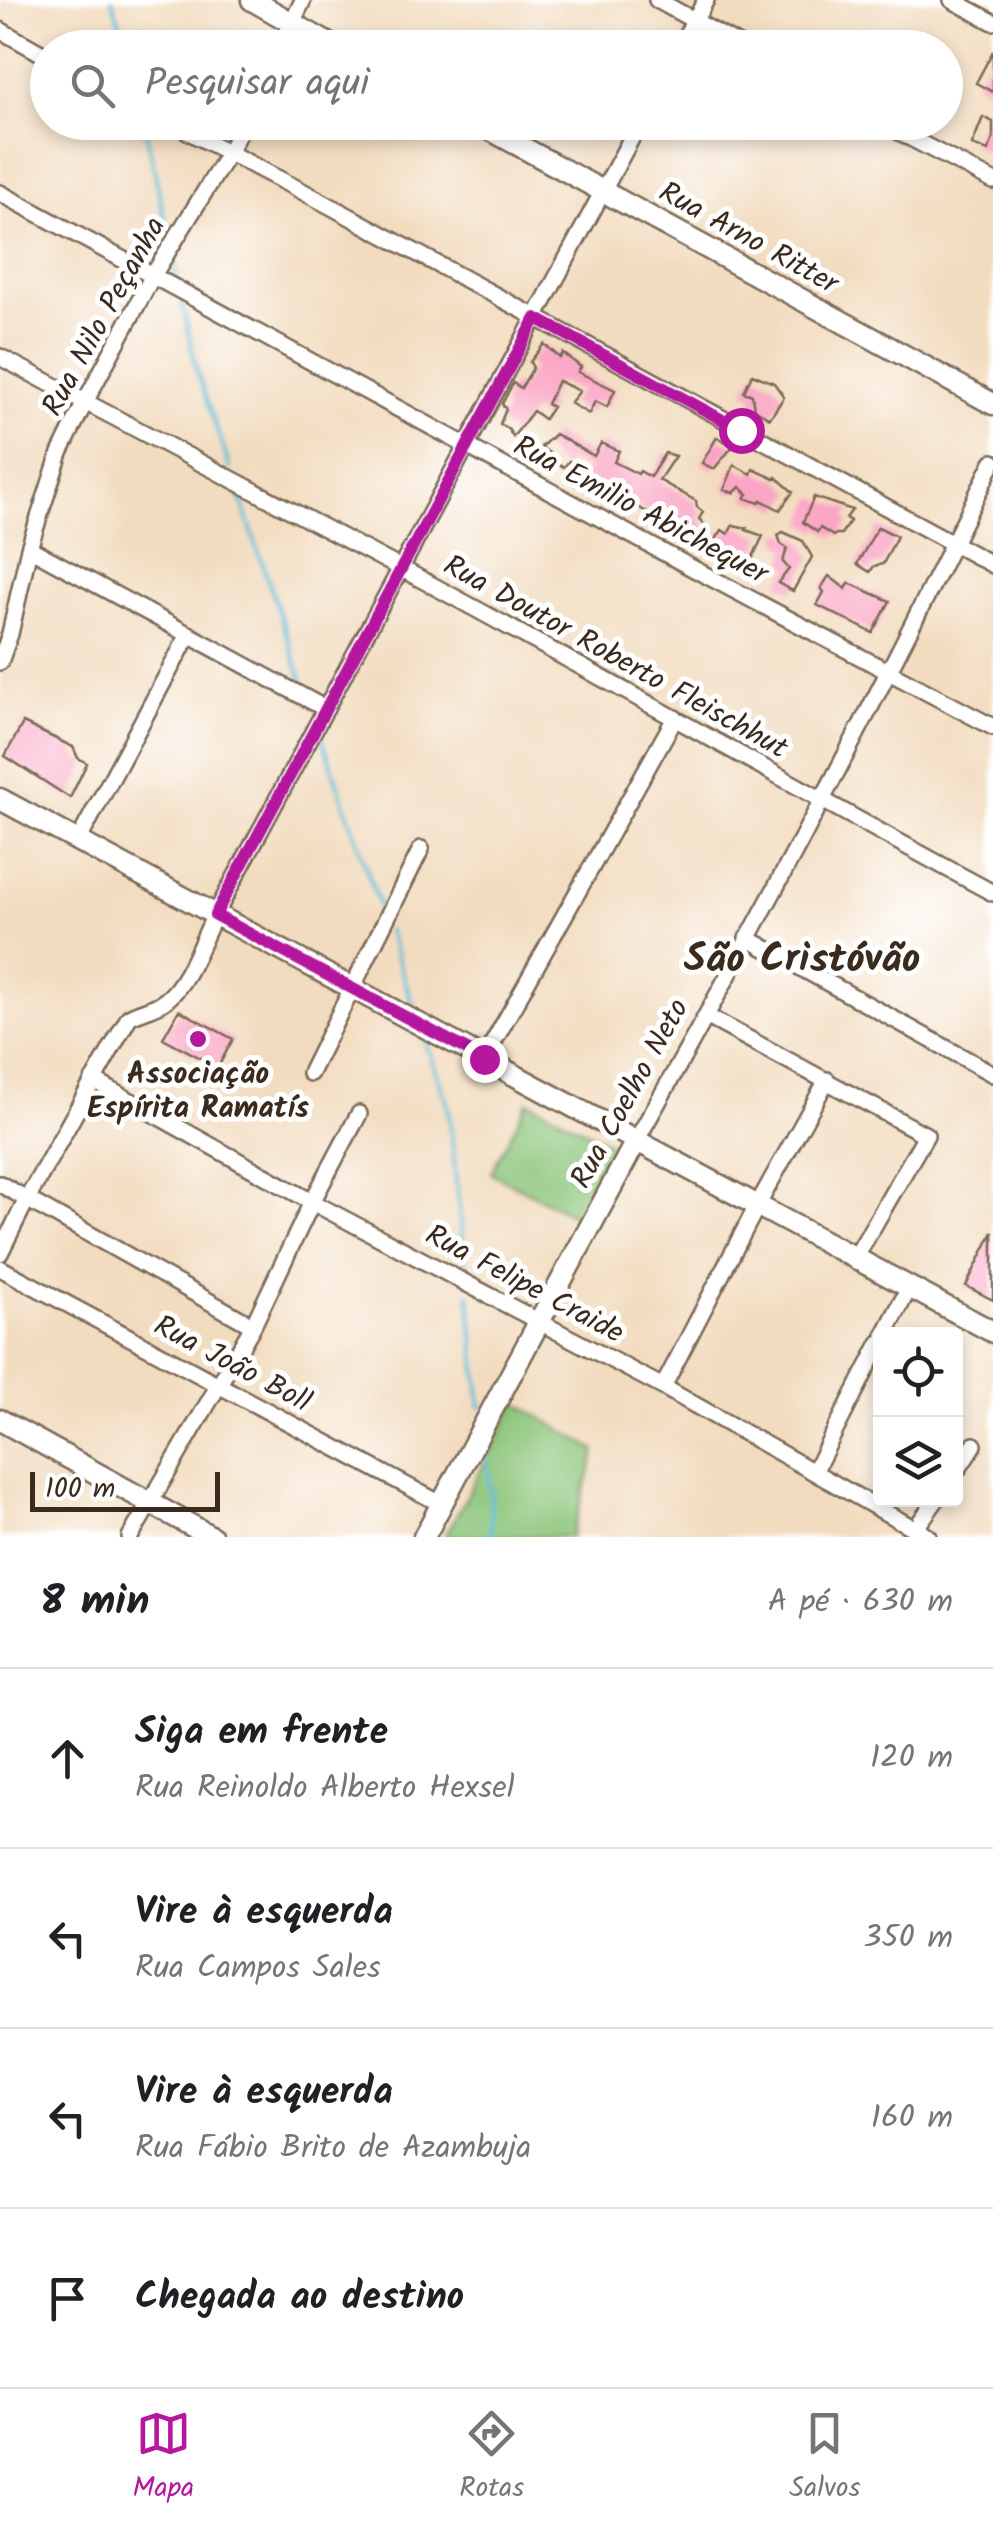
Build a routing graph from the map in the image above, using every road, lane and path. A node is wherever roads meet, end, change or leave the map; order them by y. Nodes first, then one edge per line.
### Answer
1 (252, 0) edge
2 (304, 0) edge
3 (657, 0) edge
4 (706, 0) edge
5 (952, 0) edge
6 (694, 20) junction
7 (993, 22) edge
8 (291, 24) junction
9 (0, 30) edge
10 (288, 30) edge
11 (302, 30) edge
12 (689, 30) edge
13 (712, 30) edge
14 (30, 46) edge
15 (203, 140) edge
16 (235, 140) edge
17 (509, 140) edge
18 (630, 140) edge
19 (914, 140) edge
20 (228, 154) junction
21 (993, 181) edge
22 (603, 192) junction
23 (0, 193) edge
24 (152, 276) junction
25 (536, 318) junction
26 (0, 357) edge
27 (84, 402) junction
28 (993, 404) edge
29 (468, 447) junction
30 (993, 462) edge
31 (953, 544) junction
32 (28, 548) junction
33 (993, 565) edge
34 (402, 570) junction
35 (189, 634) junction
36 (0, 662) edge
37 (888, 671) junction
38 (326, 709) junction
39 (676, 718) junction
40 (993, 727) edge
41 (0, 799) edge
42 (820, 801) junction
43 (78, 841) junction
44 (421, 849) dead end
45 (993, 893) edge
46 (215, 915) junction
47 (747, 938) junction
48 (351, 987) junction
49 (706, 1016) junction
50 (484, 1059) junction
51 (310, 1073) dead end
52 (993, 1074) edge
53 (94, 1080) junction
54 (827, 1080) junction
55 (359, 1114) dead end
56 (636, 1141) junction
57 (0, 1184) edge
58 (26, 1199) junction
59 (312, 1202) junction
60 (757, 1206) junction
61 (0, 1254) edge
62 (855, 1258) junction
63 (0, 1268) edge
64 (908, 1288) junction
65 (540, 1321) junction
66 (252, 1326) junction
67 (888, 1327) edge
68 (993, 1332) edge
69 (873, 1356) edge
70 (219, 1387) junction
71 (663, 1387) junction
72 (0, 1420) edge
73 (974, 1445) dead end
74 (963, 1462) edge
75 (814, 1472) junction
76 (149, 1503) junction
77 (441, 1504) junction
78 (933, 1507) edge
79 (922, 1533) edge
80 (130, 1537) edge
81 (212, 1537) edge
82 (424, 1537) edge

1 - 8 street
2 - 8 street
3 - 6 street
4 - 6 street
5 - 7 street
6 - 12 street
6 - 13 street
8 - 10 street
8 - 11 street
9 - 14 street
15 - 20 street
16 - 20 street, Rua Nilo Peçanha
17 - 22 street, Rua Arno Ritter
18 - 22 street
19 - 21 street
20 - 24 street, Rua Nilo Peçanha
20 - 25 street
22 - 25 street
22 - 28 street, Rua Arno Ritter
23 - 24 street, Rua Emilio Abichequer
24 - 27 street, Rua Nilo Peçanha
24 - 29 street, Rua Emilio Abichequer
25 - 29 street
25 - 31 street
26 - 27 street, Rua Doutor Roberto Fleischhut
27 - 32 street, Rua Nilo Peçanha
27 - 34 street, Rua Doutor Roberto Fleischhut
29 - 34 street
29 - 37 street, Rua Emilio Abichequer
30 - 31 street, Rua Coelho Neto
31 - 33 street
31 - 37 street, Rua Coelho Neto
32 - 35 street
32 - 36 street, Rua Nilo Peçanha
34 - 38 street
34 - 39 street, Rua Doutor Roberto Fleischhut
35 - 38 street
35 - 43 street
37 - 40 street, Rua Emilio Abichequer
37 - 42 street, Rua Coelho Neto
38 - 46 street
39 - 42 street, Rua Doutor Roberto Fleischhut
39 - 50 street
41 - 43 street
42 - 45 street, Rua Doutor Roberto Fleischhut
42 - 47 street, Rua Coelho Neto
43 - 46 street
44 - 48 street
46 - 48 street
46 - 53 street
47 - 49 street, Rua Coelho Neto
47 - 52 street
48 - 50 street
48 - 51 street
49 - 54 street
49 - 56 street, Rua Coelho Neto
50 - 56 street
53 - 58 street
53 - 59 street, Rua Felipe Craide
54 - 60 street
54 - 62 street
55 - 59 street
56 - 60 street
56 - 65 street, Rua Coelho Neto
57 - 58 street
58 - 61 street
58 - 66 street
59 - 65 street, Rua Felipe Craide
59 - 66 street
60 - 62 street
60 - 71 street
62 - 64 street
63 - 70 street, Rua João Boll
64 - 67 street
64 - 68 street
65 - 71 street, Rua Felipe Craide
65 - 77 street, Rua Coelho Neto
66 - 70 street
69 - 75 street
70 - 76 street
70 - 77 street, Rua João Boll
71 - 75 street, Rua Felipe Craide
72 - 76 street
73 - 74 street
75 - 79 street, Rua Felipe Craide
76 - 80 street
76 - 81 street
77 - 82 street, Rua Coelho Neto
78 - 79 street

